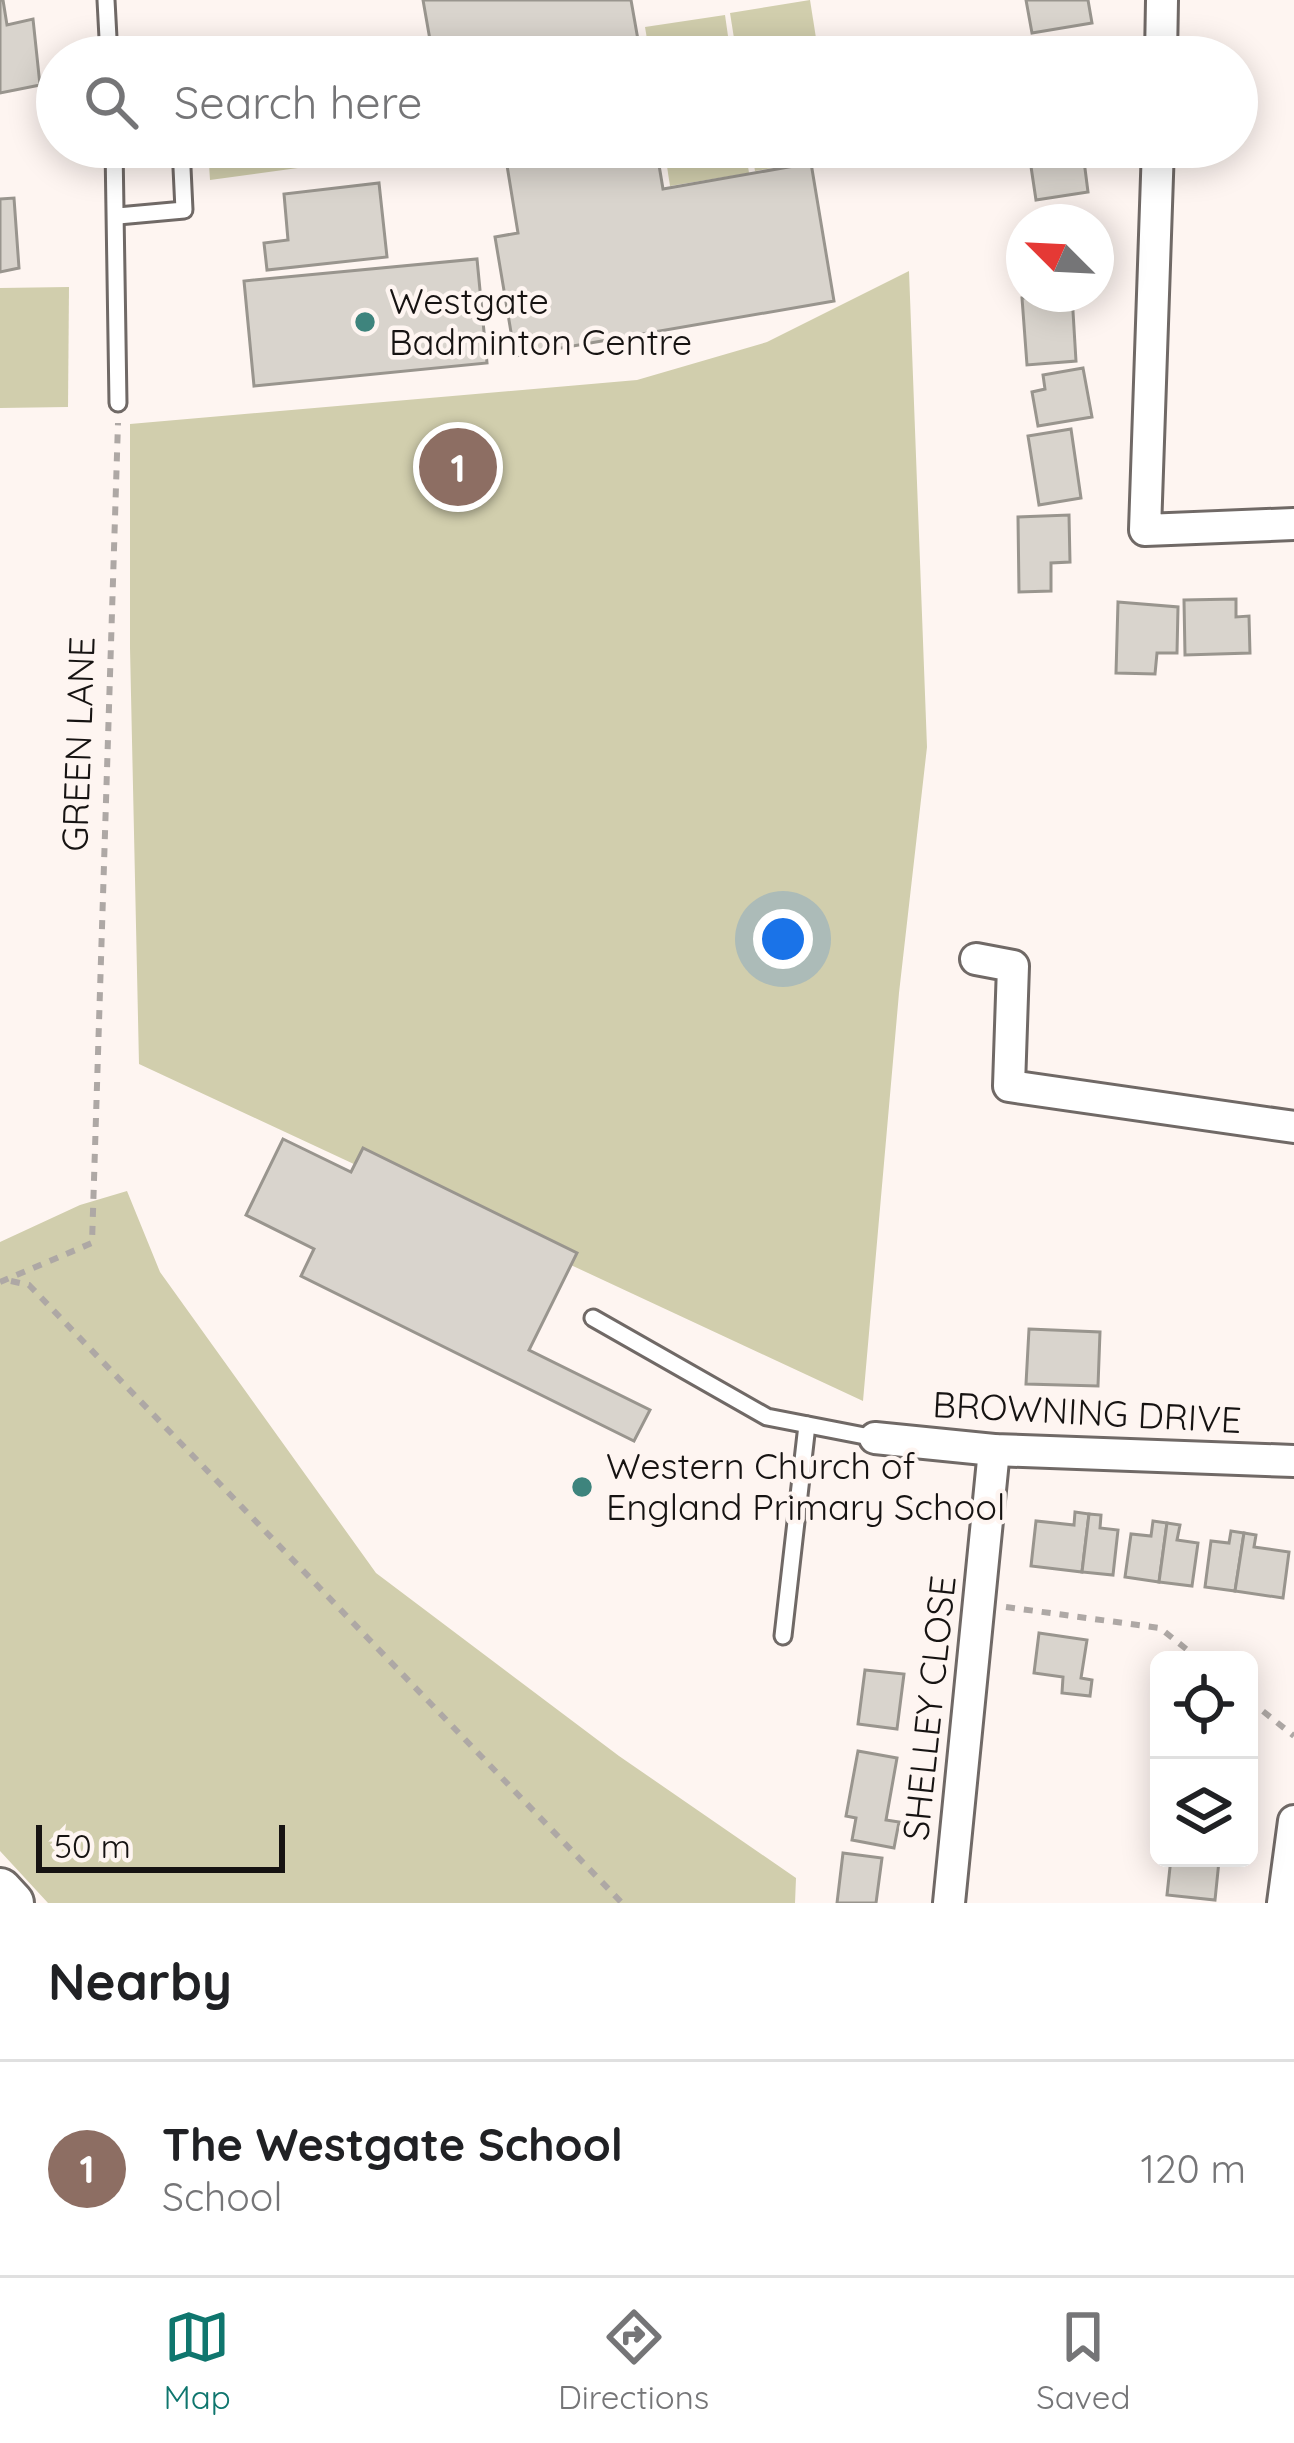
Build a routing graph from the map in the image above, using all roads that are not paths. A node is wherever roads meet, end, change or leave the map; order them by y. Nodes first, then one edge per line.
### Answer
1 (106, 0) edge
2 (1162, 0) edge
3 (108, 36) edge
4 (1161, 36) edge
5 (115, 168) edge
6 (182, 168) edge
7 (1156, 168) edge
8 (118, 216) junction
9 (118, 403) road end
10 (1294, 524) edge
11 (976, 959) dead end
12 (1294, 1127) edge
13 (593, 1318) dead end
14 (807, 1425) junction
15 (875, 1438) joint
16 (994, 1450) junction
17 (1294, 1461) edge
18 (783, 1636) dead end
19 (1294, 1821) edge
20 (0, 1890) edge
21 (12, 1903) edge
22 (949, 1903) edge
23 (1283, 1903) edge

1 - 3 lane
2 - 4 street
5 - 8 lane
6 - 8 lane
7 - 10 street
8 - 9 lane
11 - 12 street
13 - 14 lane
14 - 15 lane
14 - 18 lane
15 - 16 street, BROWNING DRIVE
16 - 17 street, BROWNING DRIVE
16 - 22 street, SHELLEY CLOSE
19 - 23 street
20 - 21 main road

